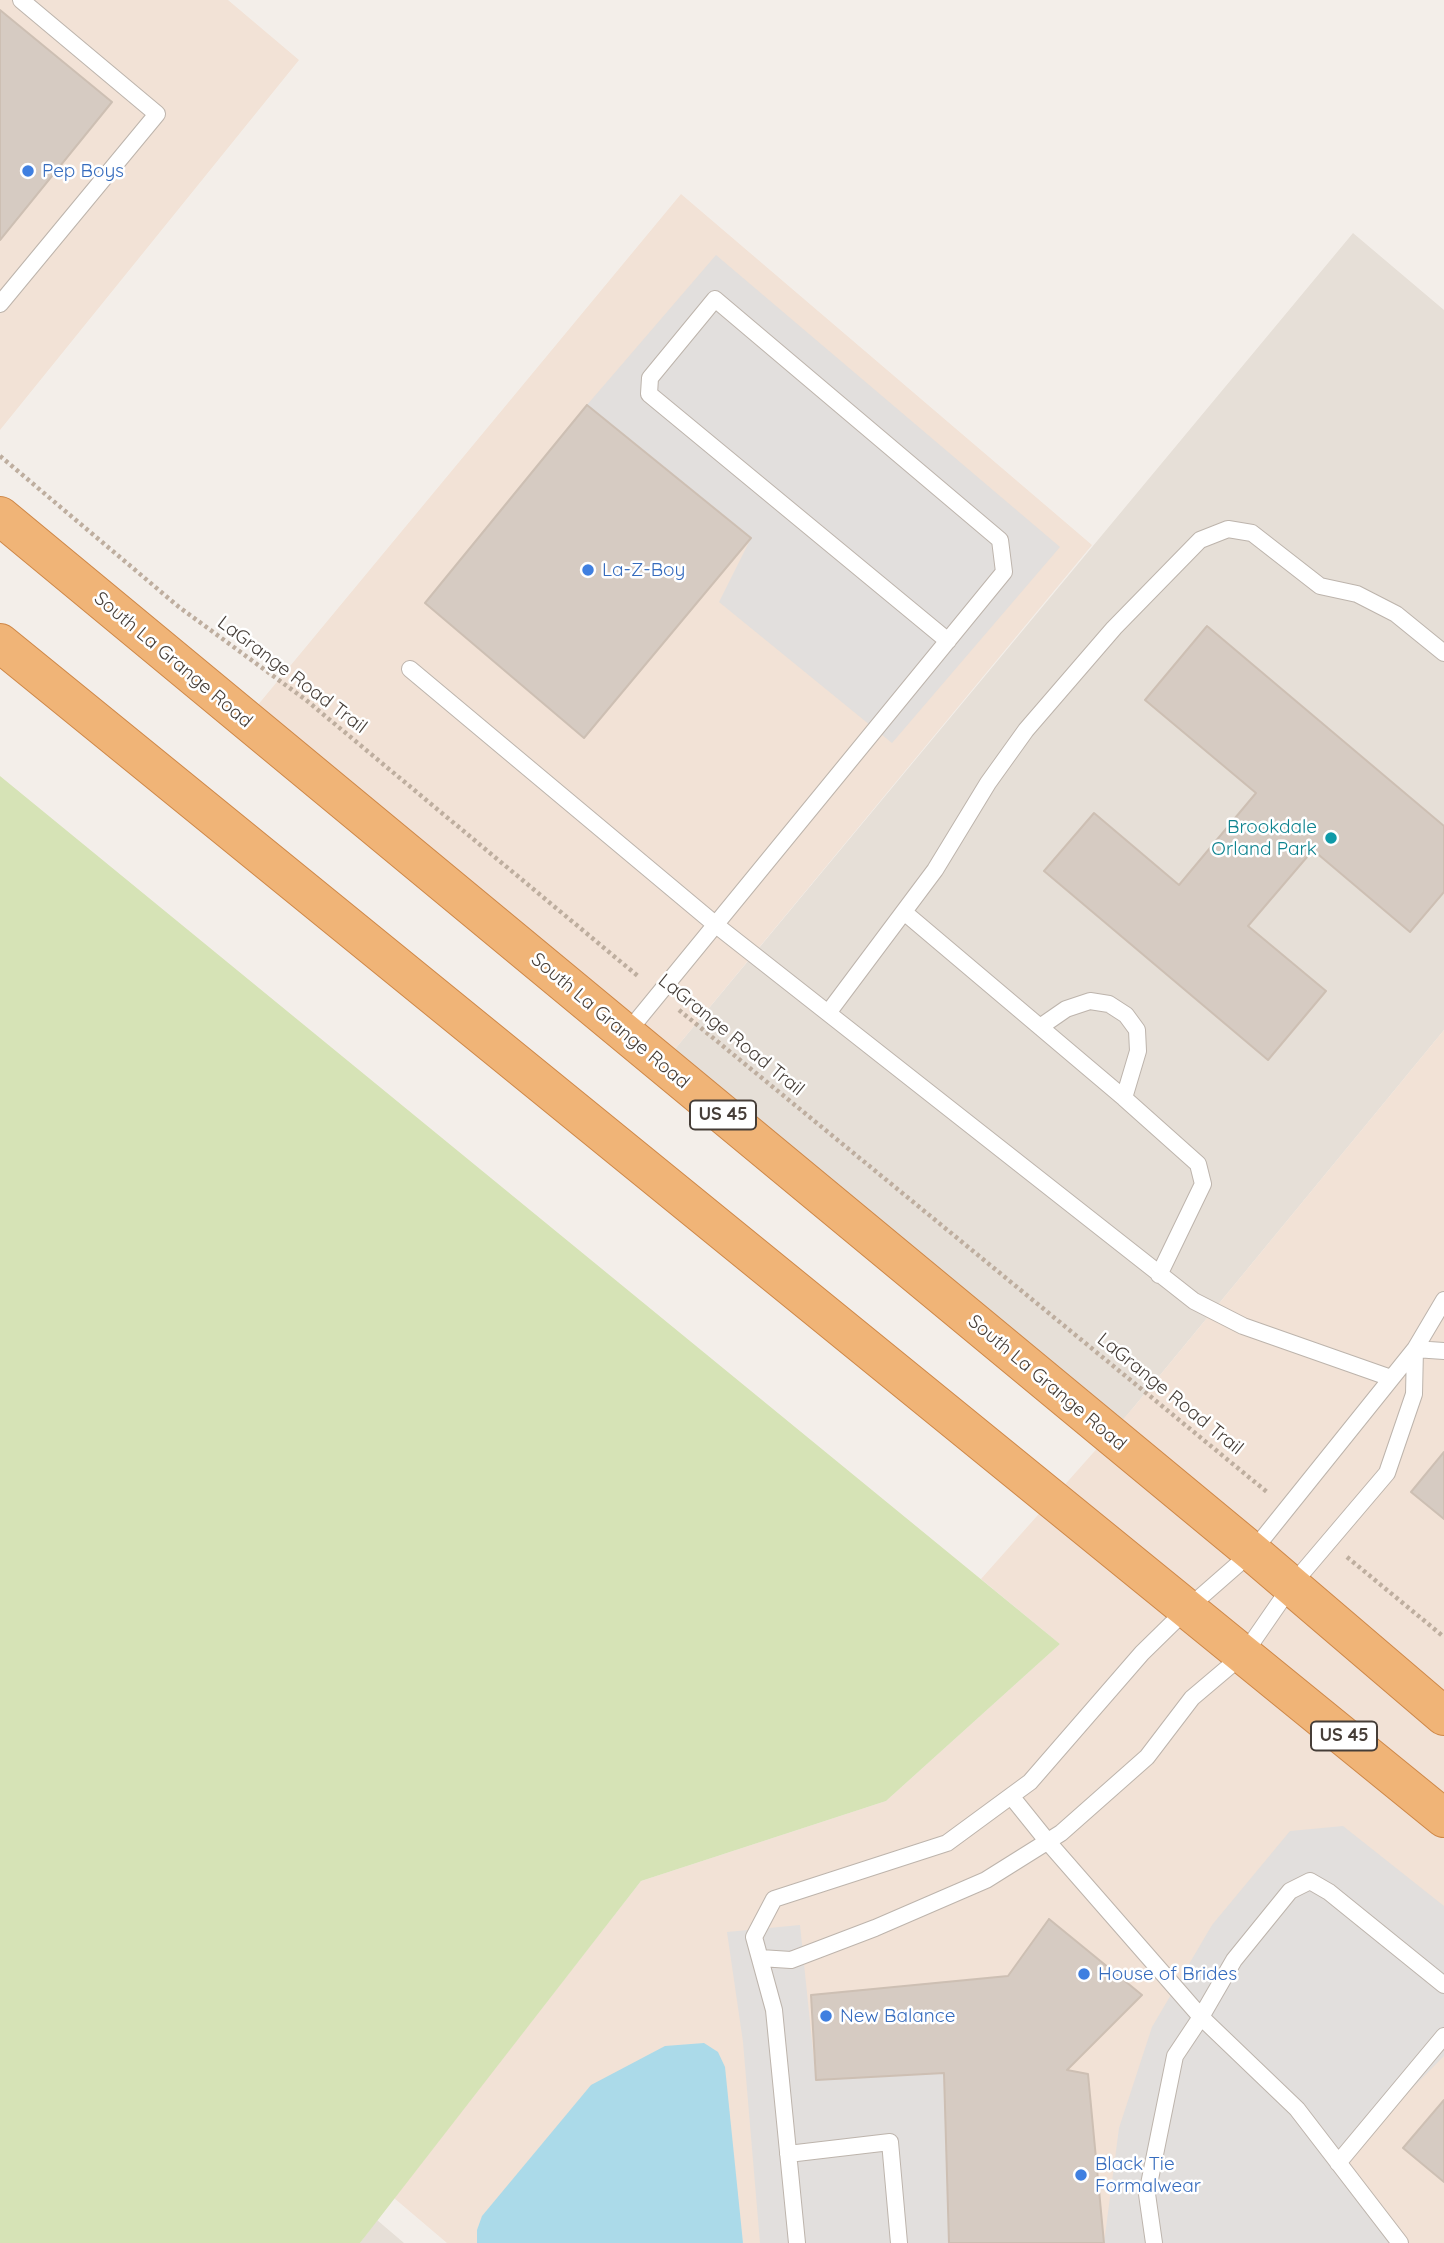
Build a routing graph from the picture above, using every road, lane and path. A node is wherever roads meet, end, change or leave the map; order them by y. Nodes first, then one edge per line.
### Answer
1 (21, 0) edge
2 (0, 304) edge
3 (0, 456) edge
4 (0, 516) edge
5 (948, 641) junction
6 (0, 643) edge
7 (1444, 653) edge
8 (410, 669) dead end
9 (904, 912) junction
10 (716, 925) junction
11 (659, 994) junction
12 (828, 1013) junction
13 (1040, 1027) junction
14 (626, 1034) junction
15 (1124, 1098) junction
16 (1159, 1275) junction
17 (1444, 1300) edge
18 (1415, 1349) junction
19 (1444, 1351) edge
20 (1391, 1378) junction
21 (1287, 1508) junction
22 (1328, 1542) junction
23 (1252, 1552) junction
24 (1291, 1586) junction
25 (1188, 1608) junction
26 (1444, 1637) edge
27 (1244, 1654) junction
28 (1444, 1716) edge
29 (1011, 1796) junction
30 (1444, 1818) edge
31 (1048, 1842) junction
32 (760, 1958) junction
33 (1444, 1985) edge
34 (1202, 2017) junction
35 (1444, 2036) edge
36 (788, 2154) junction
37 (1338, 2163) junction
38 (797, 2243) edge
39 (899, 2243) edge
40 (1154, 2243) edge
41 (1400, 2243) edge

1 - 2 lane
3 - 11 path, LaGrange Road Trail
4 - 14 highway, South La Grange Road / US 45
5 - 5 lane
5 - 10 lane
6 - 25 highway, US 45
7 - 9 lane
8 - 10 lane
9 - 12 lane
9 - 13 lane
10 - 11 lane
10 - 12 lane
11 - 14 lane
11 - 21 path, LaGrange Road Trail
12 - 16 lane
13 - 15 lane
13 - 15 lane
14 - 23 highway, South La Grange Road / US 45
15 - 16 lane
16 - 20 lane
17 - 18 lane
18 - 19 lane
18 - 20 lane
18 - 22 lane
20 - 21 lane
21 - 23 lane
22 - 24 lane
22 - 26 path
23 - 24 highway, South La Grange Road / US 45
23 - 25 lane
24 - 27 lane
24 - 28 highway, South La Grange Road / US 45
25 - 27 highway, US 45
25 - 29 lane
27 - 30 highway, US 45
27 - 31 lane
29 - 31 lane
29 - 32 lane
31 - 32 lane
31 - 34 lane
32 - 36 lane
33 - 34 lane
34 - 37 lane
34 - 40 lane
35 - 37 lane
36 - 38 lane
36 - 39 lane
37 - 41 lane

